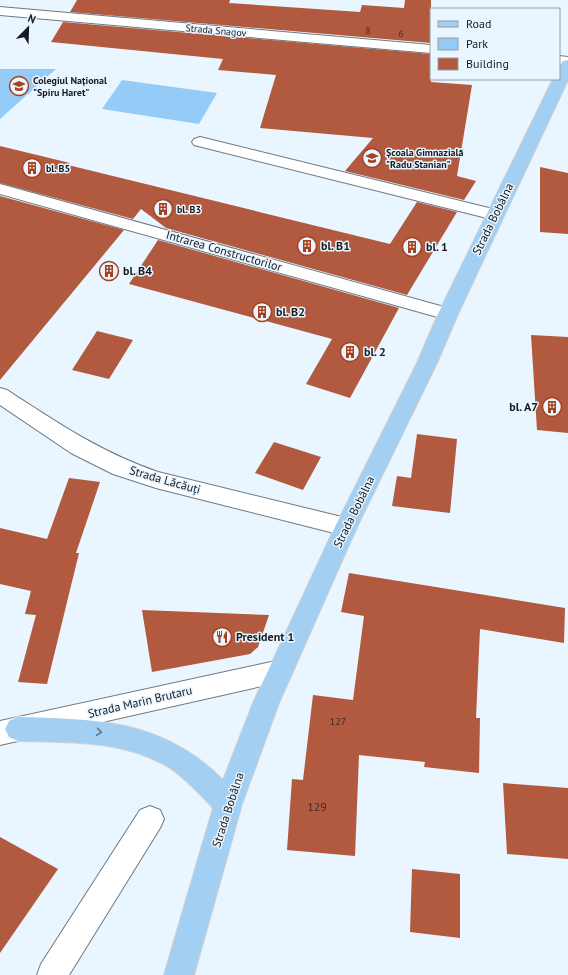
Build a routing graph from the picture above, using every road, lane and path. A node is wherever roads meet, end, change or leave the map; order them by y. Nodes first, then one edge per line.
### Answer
1 (0, 11) edge
2 (430, 49) edge
3 (568, 64) edge
4 (200, 142) dead end
5 (0, 189) edge
6 (495, 216) junction
7 (448, 314) junction
8 (0, 395) edge
9 (346, 527) junction
10 (280, 671) junction
11 (9, 731) edge
12 (228, 804) junction
13 (150, 819) dead end
14 (52, 975) edge
15 (179, 975) edge

1 - 2 street, Strada Snagov
3 - 6 main road, Strada Bobâlna
4 - 6 street
5 - 7 street, Intrarea Constructorilor
6 - 7 main road, Strada Bobâlna
7 - 9 main road, Strada Bobâlna
8 - 9 street, Strada Lăcăuți
9 - 10 main road, Strada Bobâlna
10 - 11 street, Strada Marin Brutaru
10 - 12 main road, Strada Bobâlna
11 -> 12 main road
12 - 15 main road, Strada Bobâlna
13 - 14 street

